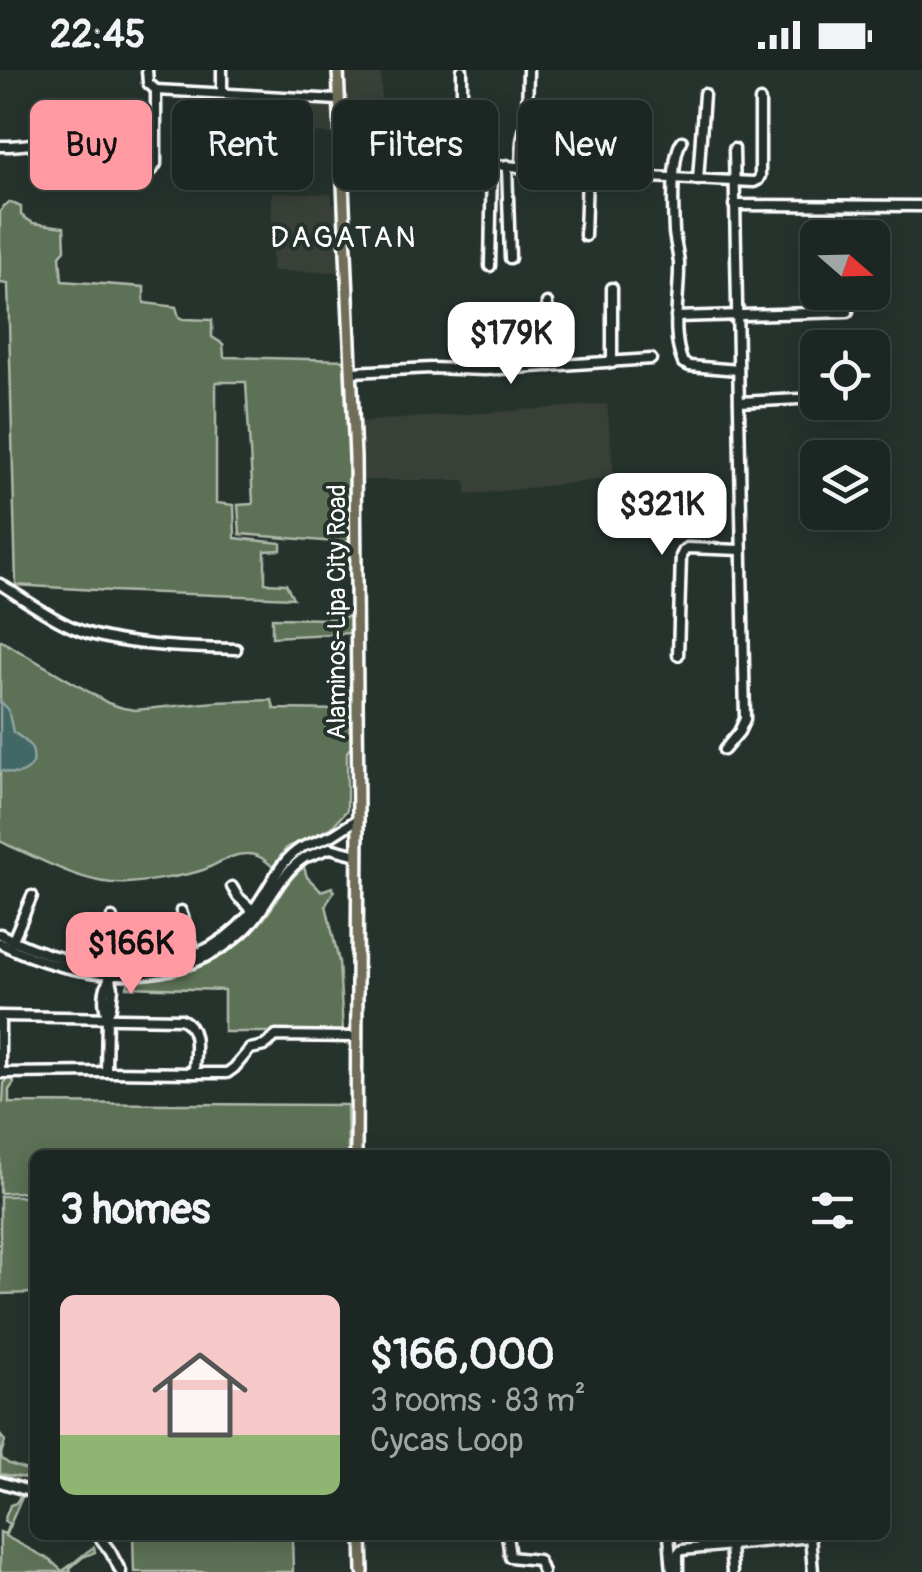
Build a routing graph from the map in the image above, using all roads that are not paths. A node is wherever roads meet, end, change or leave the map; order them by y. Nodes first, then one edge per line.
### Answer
1 (147, 70) edge
2 (222, 70) edge
3 (338, 70) edge
4 (462, 70) edge
5 (528, 70) edge
6 (156, 90) junction
7 (222, 93) junction
8 (704, 94) dead end
9 (339, 100) joint
10 (462, 100) edge
11 (527, 100) edge
12 (760, 101) dead end
13 (682, 140) dead end
14 (0, 146) edge
15 (734, 150) dead end
16 (498, 165) edge
17 (507, 166) junction
18 (518, 166) edge
19 (652, 178) edge
20 (676, 179) junction
21 (698, 180) junction
22 (734, 182) junction
23 (343, 190) edge
24 (491, 190) edge
25 (586, 190) edge
26 (734, 206) junction
27 (922, 206) edge
28 (585, 236) dead end
29 (510, 258) dead end
30 (490, 266) dead end
31 (612, 288) dead end
32 (547, 303) dead end
33 (848, 312) dead end
34 (737, 315) junction
35 (676, 316) junction
36 (652, 360) dead end
37 (612, 363) junction
38 (551, 366) junction
39 (738, 370) junction
40 (352, 372) junction
41 (799, 399) dead end
42 (739, 402) junction
43 (741, 550) junction
44 (0, 584) edge
45 (236, 649) dead end
46 (678, 655) dead end
47 (724, 750) dead end
48 (358, 820) junction
49 (308, 851) junction
50 (358, 855) junction
51 (232, 887) dead end
52 (32, 896) dead end
53 (181, 910) dead end
54 (256, 913) junction
55 (112, 918) dead end
56 (0, 934) edge
57 (0, 943) edge
58 (11, 944) junction
59 (197, 958) junction
60 (109, 972) junction
61 (0, 1016) edge
62 (107, 1017) junction
63 (357, 1038) junction
64 (106, 1072) junction
65 (194, 1073) junction
66 (0, 1075) edge
67 (356, 1150) edge
68 (0, 1482) edge
69 (30, 1491) edge
70 (102, 1540) edge
71 (362, 1540) edge
72 (508, 1540) edge
73 (670, 1540) edge
74 (778, 1540) edge
75 (810, 1540) edge
76 (730, 1546) junction
77 (121, 1572) edge
78 (363, 1572) edge
79 (543, 1572) edge
80 (675, 1572) edge
81 (732, 1572) edge
82 (813, 1572) edge

1 - 6 street
2 - 7 street
3 - 9 main road, Alaminos-Lipa City Road
4 - 10 street
5 - 11 street
6 - 7 street
6 - 14 street
7 - 9 street
8 - 21 street
12 - 22 street
13 - 20 street
15 - 22 street
16 - 17 street
17 - 18 street
17 - 29 street
19 - 20 street
20 - 21 street
20 - 35 street
21 - 22 street
22 - 26 street
23 - 40 main road, Alaminos-Lipa City Road
24 - 30 street
25 - 28 street
26 - 27 street
26 - 34 street
31 - 37 street
32 - 38 street
33 - 34 street
34 - 35 street
34 - 39 street
35 - 39 street
36 - 37 street
37 - 38 street
38 - 40 street
39 - 42 street
40 - 48 main road, Alaminos-Lipa City Road
41 - 42 street
42 - 43 street
43 - 46 street
43 - 47 street
44 - 45 street
48 - 49 street
48 - 50 main road, Alaminos-Lipa City Road
49 - 50 street
49 - 54 street
50 - 63 main road, Alaminos-Lipa City Road
51 - 54 street
52 - 58 street
53 - 59 street
54 - 59 street
55 - 60 street
56 - 58 street
57 - 58 street
58 - 60 street
59 - 60 street
60 - 62 street
61 - 62 street
61 - 66 street
62 - 64 street
62 - 65 street
63 - 65 street
63 - 67 main road, Alaminos-Lipa City Road
64 - 65 street
64 - 66 street
68 - 69 street
70 - 77 street
71 - 78 main road
72 - 79 street
73 - 80 street
74 - 76 street
75 - 82 street
76 - 80 street
76 - 81 street

